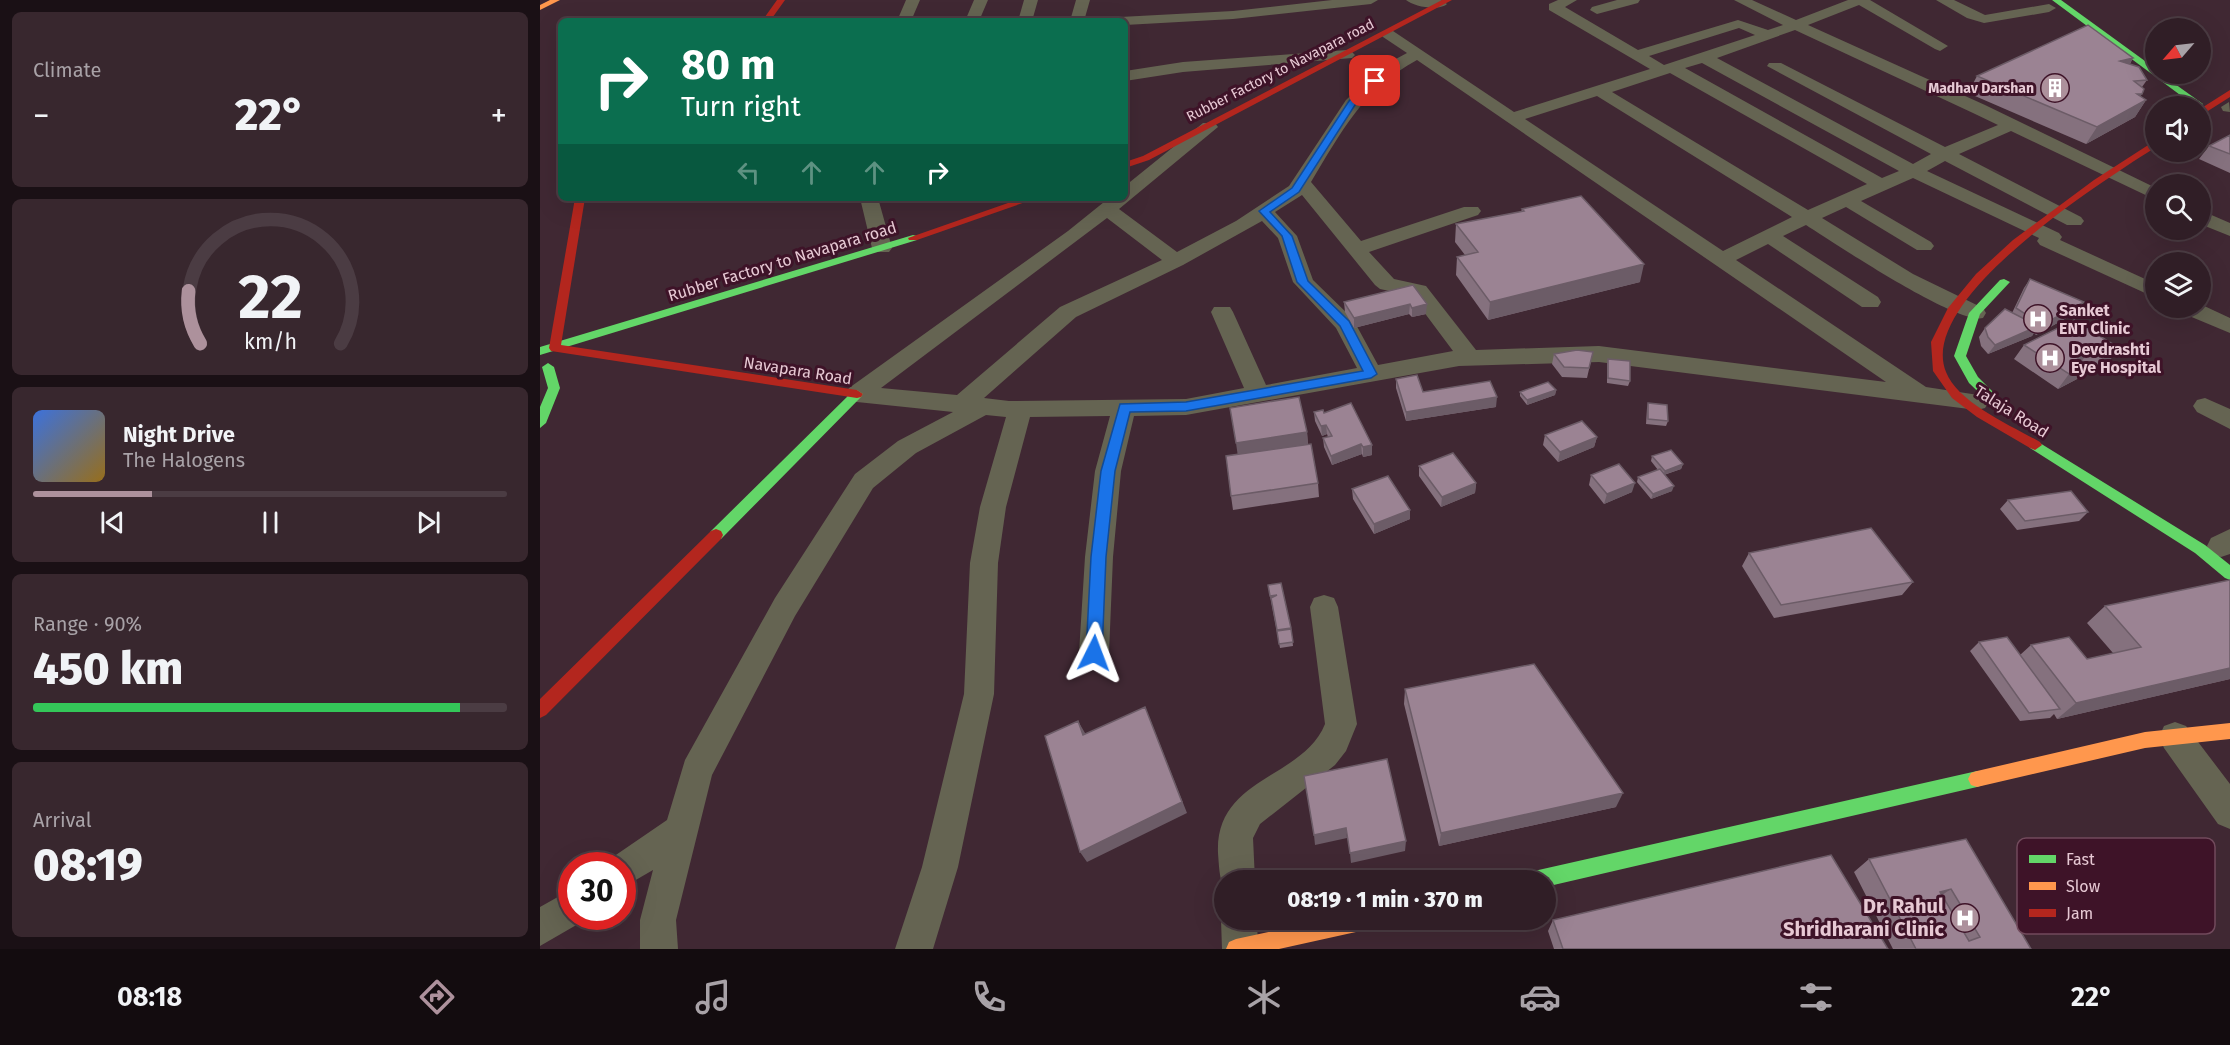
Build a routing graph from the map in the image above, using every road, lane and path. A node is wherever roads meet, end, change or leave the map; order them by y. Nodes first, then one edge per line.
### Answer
1 (556, 0) edge
2 (781, 0) edge
3 (913, 0) edge
4 (981, 0) edge
5 (1031, 0) edge
6 (1083, 0) edge
7 (1144, 0) edge
8 (1371, 0) edge
9 (1413, 0) edge
10 (1537, 0) edge
11 (1570, 0) edge
12 (1632, 0) edge
13 (1741, 0) edge
14 (1861, 0) edge
15 (1943, 0) edge
16 (1444, 2) edge
17 (2048, 2) edge
18 (1554, 7) junction
19 (540, 8) edge
20 (1597, 9) dead end
21 (768, 18) edge
22 (904, 18) edge
23 (973, 18) edge
24 (1026, 18) edge
25 (1078, 18) edge
26 (1142, 20) junction
27 (1128, 21) edge
28 (1795, 25) junction
29 (1388, 34) junction
30 (1767, 35) junction
31 (1940, 46) dead end
32 (1417, 54) junction
33 (1347, 55) junction
34 (1637, 55) junction
35 (1703, 57) junction
36 (1775, 66) dead end
37 (1666, 68) junction
38 (1128, 76) edge
39 (1598, 90) junction
40 (2165, 96) edge
41 (2176, 96) edge
42 (2230, 103) edge
43 (2211, 112) edge
44 (1512, 118) junction
45 (1212, 124) junction
46 (2011, 125) junction
47 (1947, 153) junction
48 (2145, 154) edge
49 (2153, 162) edge
50 (1128, 164) edge
51 (1913, 171) junction
52 (2118, 181) junction
53 (1301, 182) junction
54 (1881, 185) junction
55 (2145, 191) edge
56 (1128, 193) edge
57 (1847, 200) junction
58 (580, 201) edge
59 (870, 201) edge
60 (1023, 201) edge
61 (1114, 204) edge
62 (2054, 210) junction
63 (1264, 211) junction
64 (1471, 211) dead end
65 (1808, 217) junction
66 (2078, 218) joint
67 (2211, 221) edge
68 (2230, 230) edge
69 (1769, 236) junction
70 (2042, 239) junction
71 (1924, 246) dead end
72 (882, 248) junction
73 (1358, 249) junction
74 (1720, 260) junction
75 (1176, 261) junction
76 (2013, 273) dead end
77 (2145, 287) edge
78 (1870, 302) dead end
79 (1955, 303) junction
80 (1222, 312) dead end
81 (1975, 313) junction
82 (2211, 316) edge
83 (2228, 323) edge
84 (555, 348) junction
85 (540, 351) edge
86 (1470, 358) junction
87 (1935, 361) junction
88 (1964, 362) junction
89 (544, 370) edge
90 (1371, 374) junction
91 (857, 394) junction
92 (1258, 394) junction
93 (1923, 395) junction
94 (1963, 400) junction
95 (974, 405) junction
96 (2205, 406) dead end
97 (1124, 408) junction
98 (2002, 408) joint
99 (1020, 409) junction
100 (2230, 420) edge
101 (540, 423) edge
102 (2037, 429) dead end
103 (2227, 546) edge
104 (2230, 574) edge
105 (1324, 607) dead end
106 (1094, 653) dead end
107 (540, 710) edge
108 (2229, 730) edge
109 (2175, 737) junction
110 (2230, 812) edge
111 (681, 831) junction
112 (636, 862) edge
113 (1238, 870) edge
114 (1556, 875) edge
115 (558, 916) edge
116 (540, 928) edge
117 (1299, 930) edge
118 (1239, 939) edge
119 (659, 949) edge
120 (914, 949) edge

1 - 19 main road
2 - 21 main road
3 - 22 street
4 - 23 street
5 - 24 street
6 - 25 street
7 - 26 street
8 - 26 street
9 - 16 street
10 - 18 street
11 - 18 street
12 - 20 street
13 - 28 street
14 - 28 street
14 - 31 street
15 - 17 street
16 - 29 main road, Rubber Factory to Navapara road
17 - 40 main road
17 - 41 main road
18 - 34 street
26 - 27 street
28 - 30 street
28 - 46 street
29 - 32 street
29 - 33 main road, Rubber Factory to Navapara road
30 - 34 street
30 - 35 street
32 - 44 street
32 - 53 street
33 - 38 street
33 - 45 main road, Rubber Factory to Navapara road
34 - 37 street
35 - 37 street
35 - 51 street
36 - 47 street
37 - 39 street
37 - 54 street
39 - 44 street
39 - 65 street
42 - 43 main road
44 - 74 street
45 - 50 main road, Rubber Factory to Navapara road
45 - 56 street
46 - 47 street
46 - 52 street
47 - 51 street
47 - 62 street
48 - 52 main road
49 - 52 main road
51 - 54 street
51 - 70 street
52 - 55 street
52 - 62 main road
53 - 63 street
53 - 73 street
54 - 57 street
57 - 65 street
57 - 71 street
58 - 84 main road
59 - 72 street
60 - 72 main road, Rubber Factory to Navapara road
61 - 75 street
61 - 91 street
62 - 66 street
62 - 70 main road
63 - 75 street
63 - 90 street
64 - 73 street
65 - 69 street
65 - 79 street
66 - 70 main road
67 - 68 street
69 - 74 street
69 - 78 street
70 - 77 street
70 - 79 main road
72 - 84 main road, Rubber Factory to Navapara road
73 - 86 street
74 - 93 street
75 - 95 street
76 - 81 main road
79 - 81 street
79 - 87 main road
80 - 92 street
81 - 88 main road
82 - 83 street
84 - 85 main road, Rubber Factory to Navapara road
84 - 89 main road
84 - 91 main road, Navapara Road
86 - 90 street
86 - 93 street
87 - 88 main road
87 - 94 main road, Talaja Road
88 - 98 main road, Talaja Road
89 - 101 main road
90 - 92 street
91 - 95 street
91 - 107 main road, Navapara Road
92 - 97 street
93 - 94 street
94 - 98 street
94 - 104 main road, Talaja Road
95 - 99 street
95 - 111 street
96 - 100 street
97 - 99 street
97 - 106 street
99 - 120 street
102 - 103 main road, Talaja Road
105 - 113 street
108 - 109 main road
109 - 110 street
109 - 114 main road
111 - 112 street
111 - 119 street
115 - 116 street
117 - 118 main road

